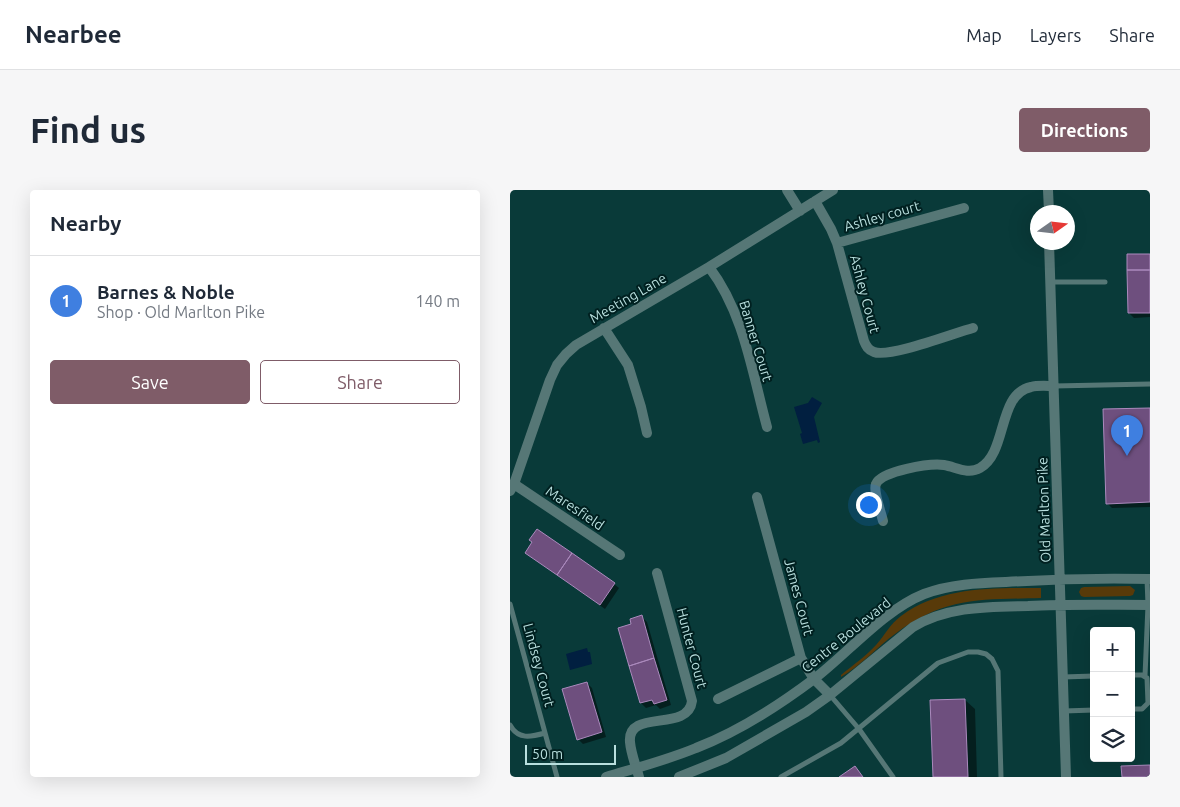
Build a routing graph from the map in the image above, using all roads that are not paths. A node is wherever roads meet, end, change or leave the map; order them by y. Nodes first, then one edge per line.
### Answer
1 (787, 190) edge
2 (833, 190) edge
3 (1048, 190) edge
4 (815, 201) junction
5 (1048, 205) edge
6 (964, 208) dead end
7 (800, 211) junction
8 (837, 243) junction
9 (1050, 250) edge
10 (709, 267) junction
11 (1051, 282) junction
12 (1105, 282) dead end
13 (604, 328) junction
14 (973, 328) dead end
15 (1150, 384) edge
16 (1054, 386) junction
17 (767, 427) dead end
18 (646, 433) dead end
19 (512, 488) edge
20 (758, 497) dead end
21 (883, 521) dead end
22 (620, 555) dead end
23 (657, 573) dead end
24 (1060, 578) junction
25 (1149, 579) edge
26 (510, 604) edge
27 (1061, 604) junction
28 (1149, 605) edge
29 (801, 658) junction
30 (1135, 675) edge
31 (1090, 676) edge
32 (1145, 676) junction
33 (1063, 677) junction
34 (814, 679) junction
35 (830, 695) junction
36 (718, 698) dead end
37 (1135, 709) edge
38 (1090, 710) edge
39 (1064, 711) junction
40 (510, 725) edge
41 (859, 728) junction
42 (545, 733) junction
43 (638, 773) edge
44 (558, 777) edge
45 (606, 777) edge
46 (679, 777) edge
47 (781, 777) edge
48 (893, 777) edge
49 (1001, 777) edge
50 (1066, 777) edge

1 - 7 street
2 - 4 street, Meeting Lane
3 - 5 street
4 - 7 street, Meeting Lane
4 - 8 street, Ashley Court
6 - 8 street, Ashley court
7 - 10 street, Meeting Lane
8 - 14 street, Ashley Court
9 - 11 street, Old Marlton Pike
10 - 13 street, Meeting Lane
10 - 17 street, Banner Court
11 - 12 lane
11 - 16 street, Old Marlton Pike
13 - 18 street
13 - 19 street, Meeting Lane
15 - 16 lane
16 - 21 street
16 - 24 street, Old Marlton Pike
19 - 22 street, Maresfield
20 - 29 street, James Court
23 - 43 street, Hunter Court
24 - 25 street, Centre Boulevard
24 - 27 street, Old Marlton Pike
24 - 34 street, Centre Boulevard
25 - 28 lane
26 - 42 lane, Lindsey Court
27 - 28 street
27 - 33 street, Old Marlton Pike
27 - 35 street
28 - 32 lane
29 - 34 street, James Court
29 - 36 street, Hunter Court
30 - 32 lane
31 - 33 lane
32 - 37 lane
33 - 39 street, Old Marlton Pike
34 - 35 street, James Court
34 - 43 street, Centre Boulevard
35 - 41 lane
35 - 46 street
38 - 39 lane
39 - 50 street, Old Marlton Pike
40 - 42 lane
41 - 47 lane
41 - 48 lane
41 - 49 lane
42 - 44 lane, Lindsey Court
43 - 45 street, Centre Boulevard

